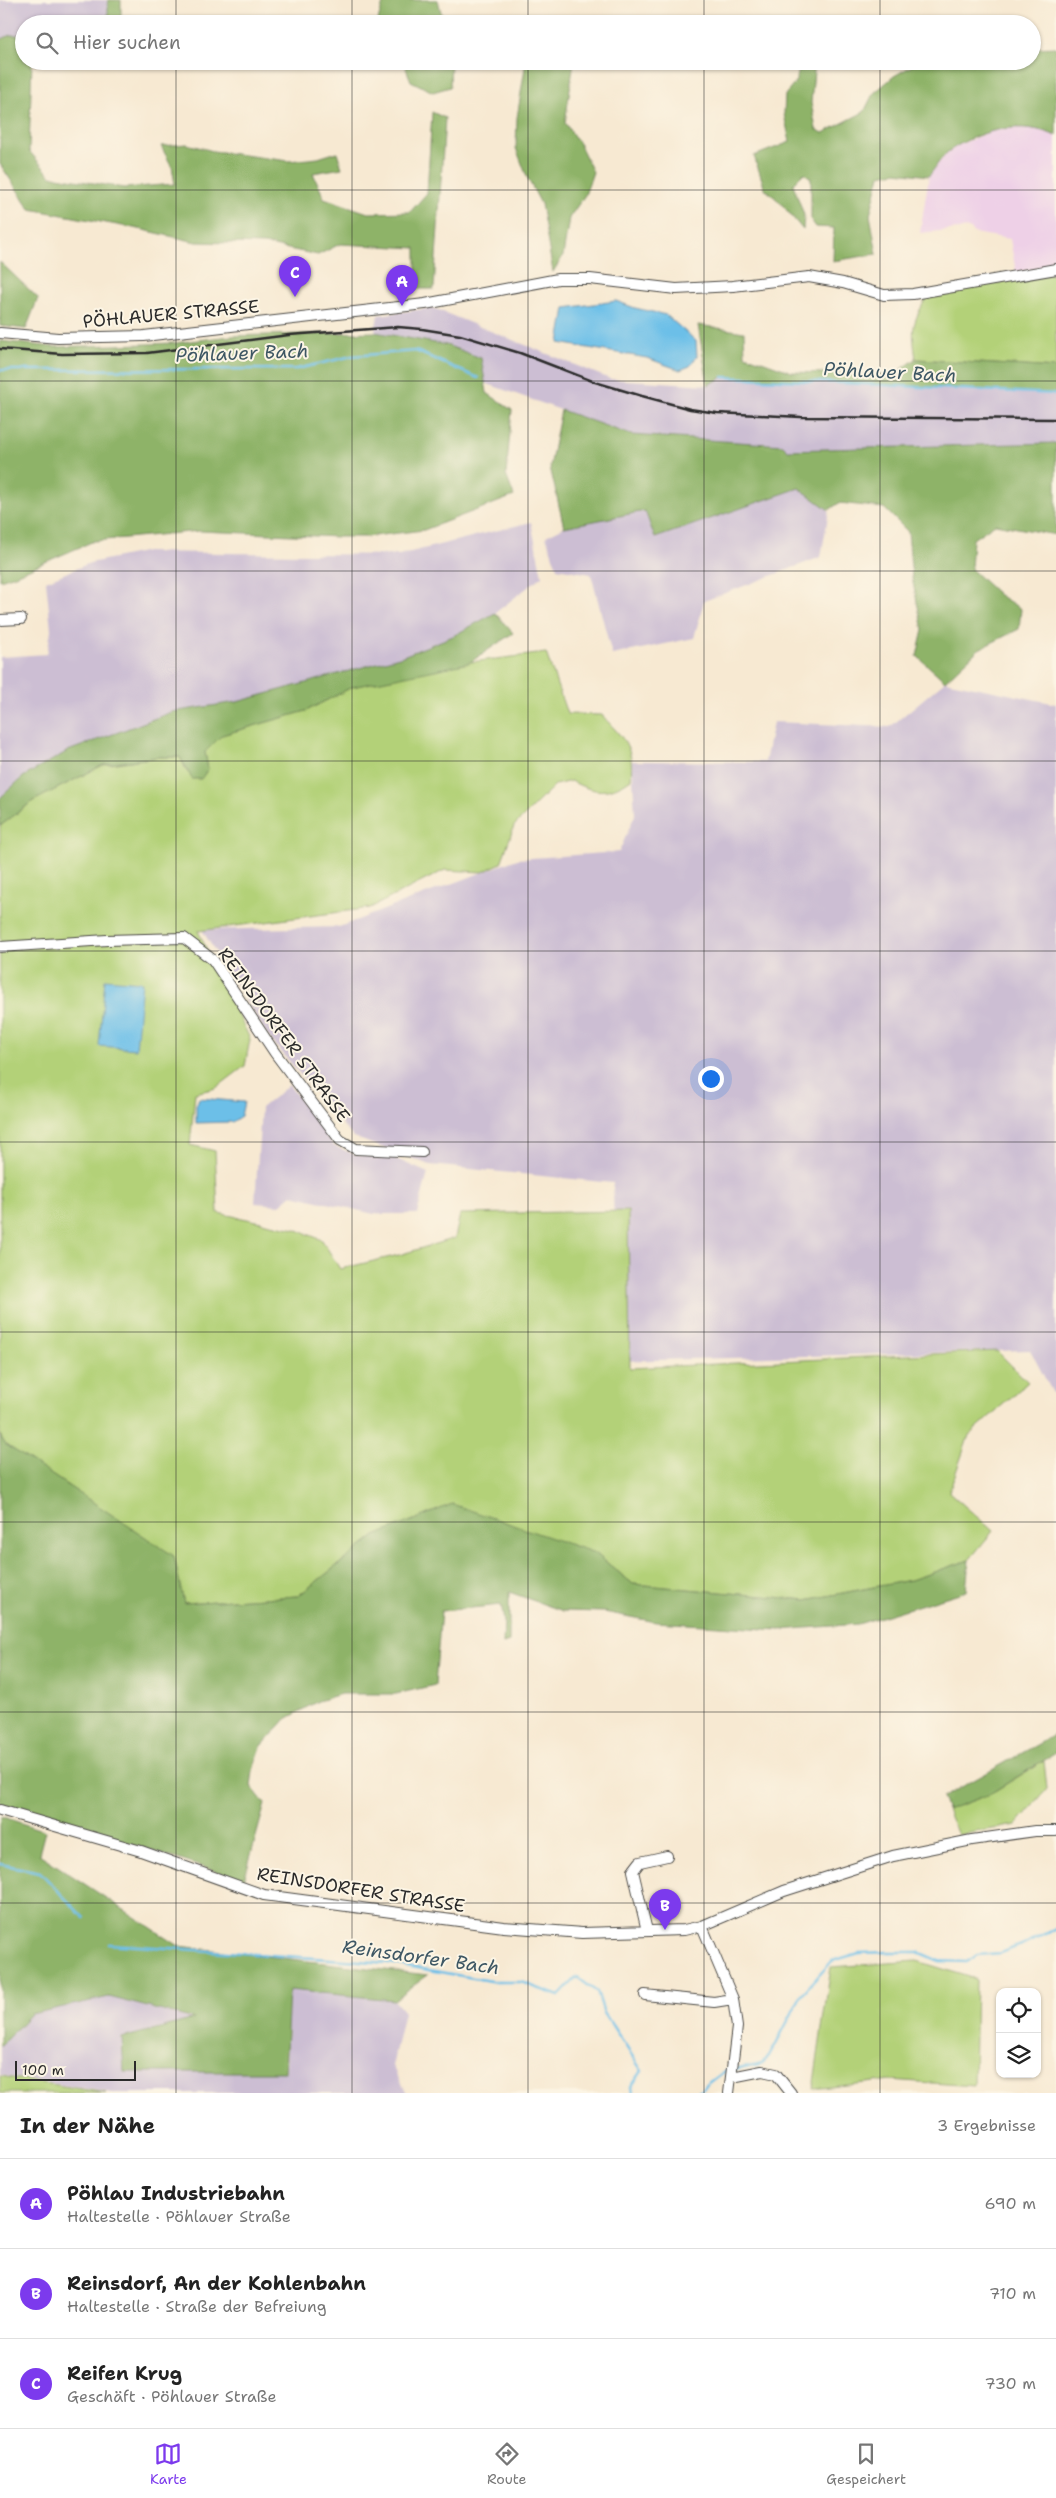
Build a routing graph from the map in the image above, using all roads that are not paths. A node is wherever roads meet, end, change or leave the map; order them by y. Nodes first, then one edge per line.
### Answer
1 (1056, 269) edge
2 (0, 333) edge
3 (21, 619) dead end
4 (0, 620) edge
5 (0, 947) edge
6 (422, 1152) dead end
7 (0, 1810) edge
8 (1056, 1831) edge
9 (667, 1856) dead end
10 (702, 1926) junction
11 (643, 1931) junction
12 (645, 1995) dead end
13 (733, 1999) junction
14 (732, 2078) junction
15 (729, 2093) edge
16 (791, 2093) edge

1 - 2 street, PÖHLAUER STRASSE
3 - 4 street
5 - 6 street, REINSDORFER STRASSE
7 - 11 street, REINSDORFER STRASSE
8 - 10 street, REINSDORFER STRASSE
9 - 11 street
10 - 11 street, REINSDORFER STRASSE
10 - 13 street
12 - 13 street
13 - 14 street
14 - 15 street
14 - 16 street

